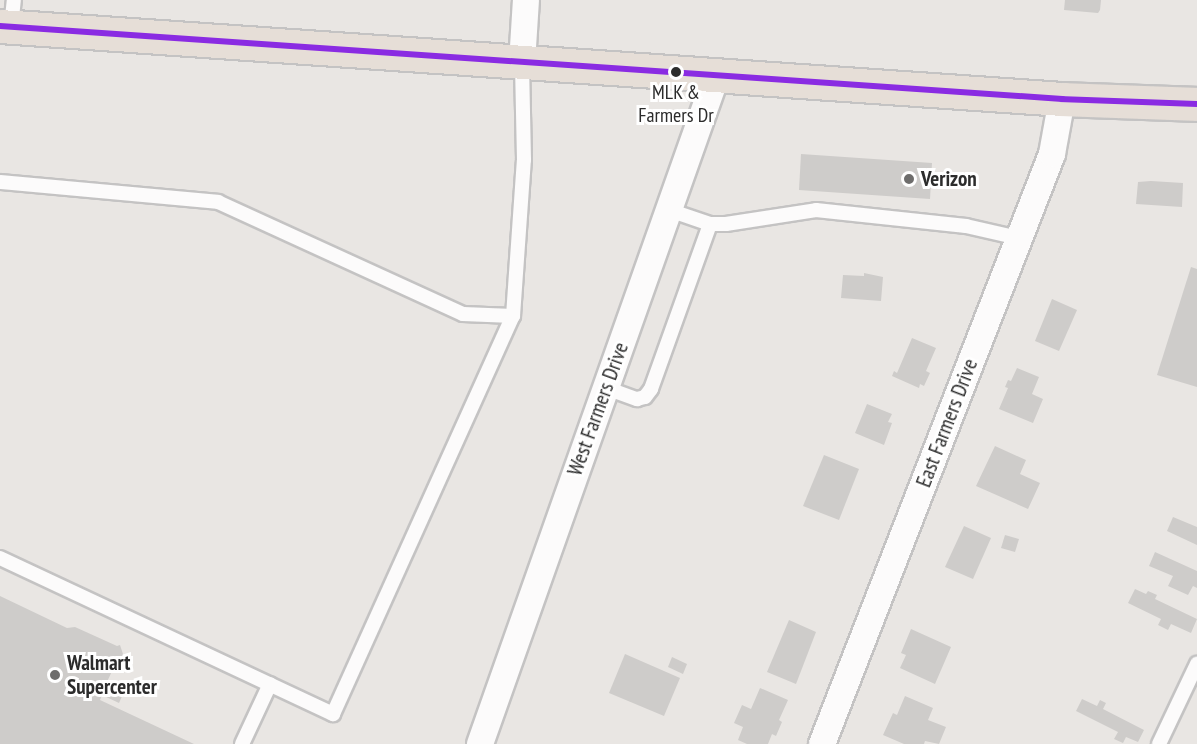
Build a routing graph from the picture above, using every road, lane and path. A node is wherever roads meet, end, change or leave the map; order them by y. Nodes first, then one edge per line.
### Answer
1 (526, 0) edge
2 (8, 18) edge
3 (522, 63) junction
4 (717, 74) junction
5 (1062, 99) junction
6 (1197, 104) edge
7 (0, 182) edge
8 (669, 210) junction
9 (710, 224) junction
10 (1019, 238) junction
11 (513, 316) junction
12 (606, 388) junction
13 (0, 558) edge
14 (1197, 664) edge
15 (270, 684) junction
16 (242, 744) edge
17 (480, 744) edge
18 (822, 744) edge
19 (1159, 744) edge

1 - 3 street
2 - 3 highway
3 - 4 highway
3 - 11 lane
4 - 5 highway
4 - 8 street, West Farmers Drive
5 - 6 highway
5 - 10 street, East Farmers Drive
7 - 11 lane
8 - 9 lane
8 - 12 street, West Farmers Drive
9 - 10 lane
9 - 12 lane
10 - 18 street, East Farmers Drive
11 - 15 lane
12 - 17 street, West Farmers Drive
13 - 15 lane
14 - 19 lane
15 - 16 lane

